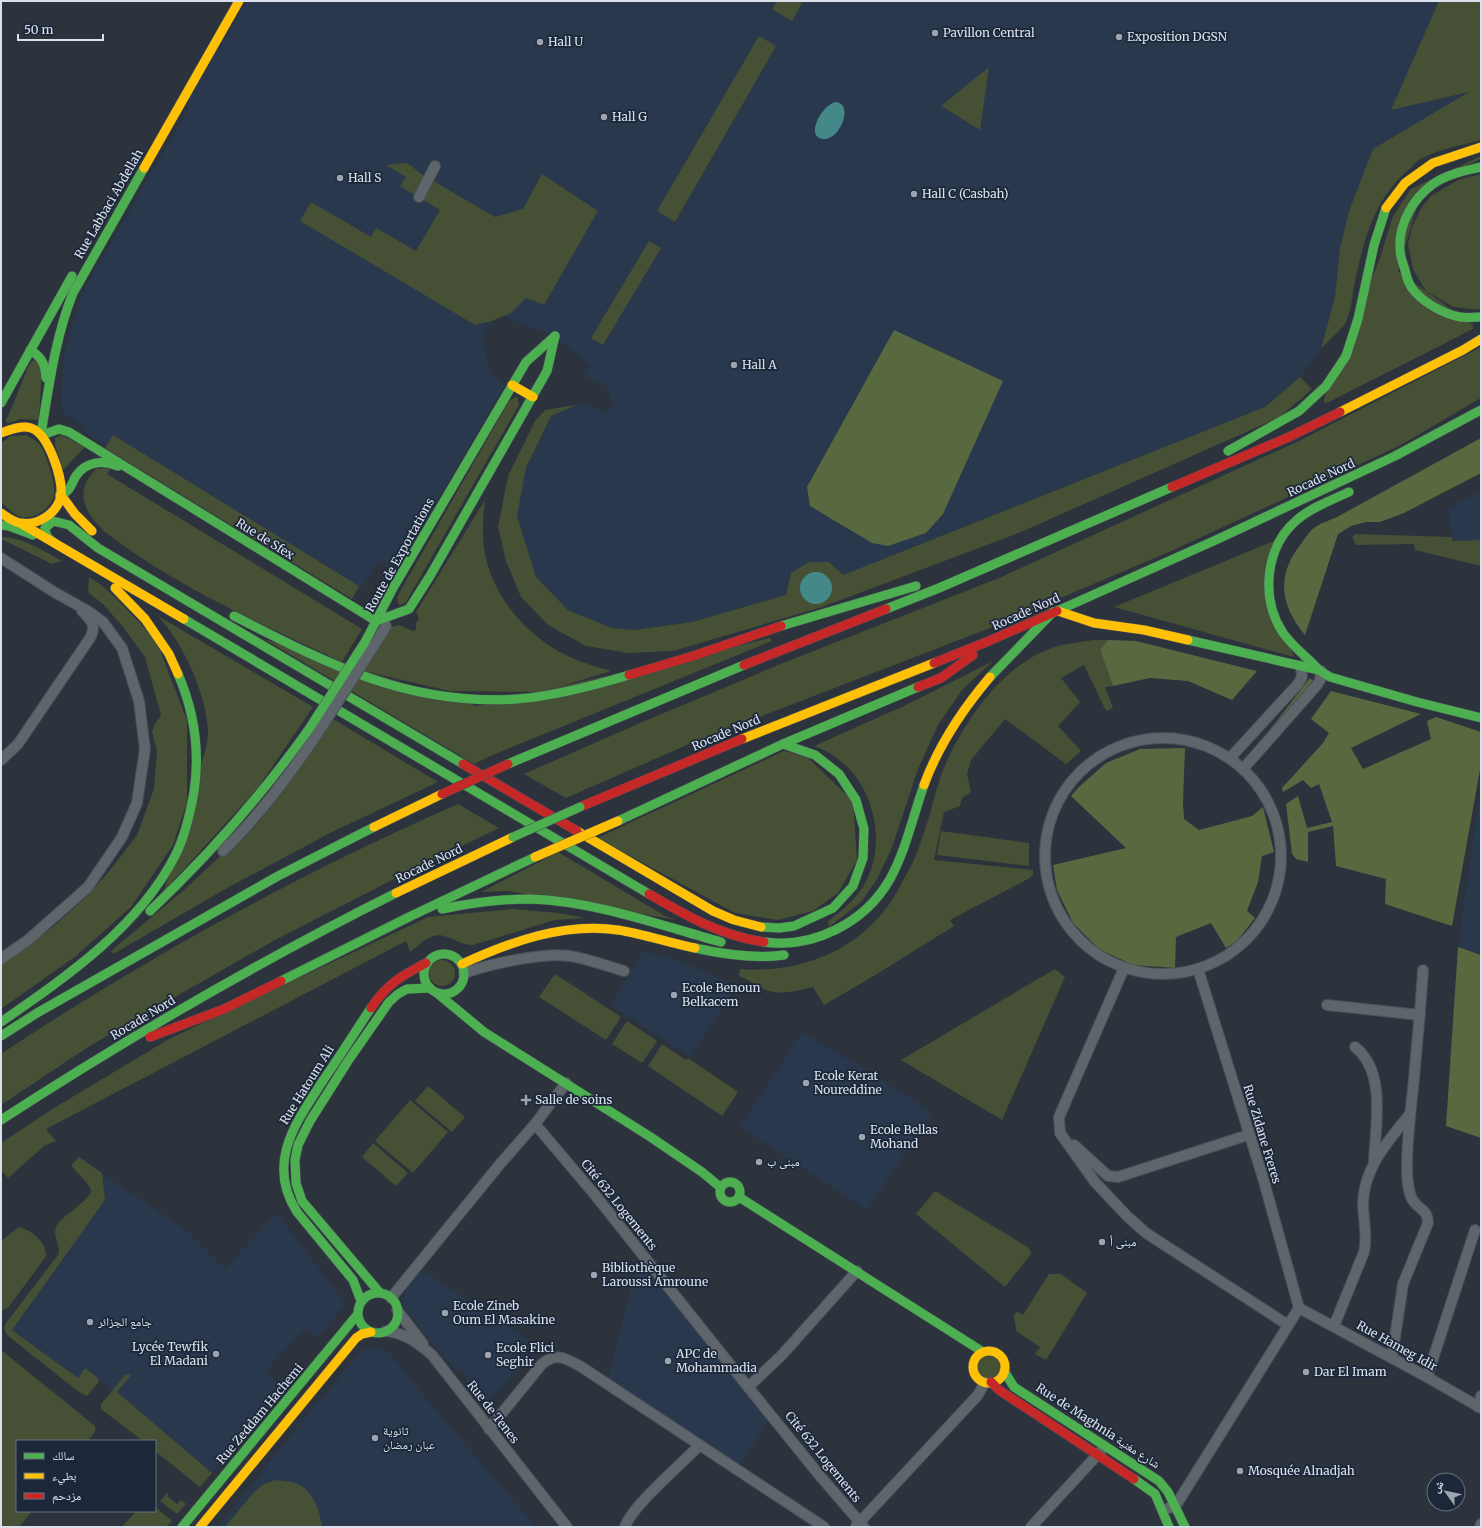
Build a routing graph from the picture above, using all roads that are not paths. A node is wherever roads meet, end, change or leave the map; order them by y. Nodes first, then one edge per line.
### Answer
1 (233, 1) edge
2 (239, 1) edge
3 (1481, 147) edge
4 (435, 166) dead end
5 (1481, 167) edge
6 (419, 197) dead end
7 (1481, 317) edge
8 (1481, 339) edge
9 (30, 350) junction
10 (512, 385) junction
11 (47, 396) junction
12 (533, 397) junction
13 (1, 403) edge
14 (46, 407) junction
15 (1481, 410) edge
16 (62, 428) junction
17 (1, 433) edge
18 (42, 434) junction
19 (1220, 455) dead end
20 (1395, 456) junction
21 (1206, 462) dead end
22 (1385, 470) dead end
23 (142, 476) junction
24 (1359, 486) dead end
25 (60, 495) junction
26 (1, 513) edge
27 (1110, 513) junction
28 (22, 524) junction
29 (1, 526) edge
30 (87, 526) junction
31 (58, 546) junction
32 (1026, 550) junction
33 (108, 554) junction
34 (73, 555) junction
35 (1, 558) edge
36 (126, 565) junction
37 (151, 574) junction
38 (75, 604) junction
39 (1056, 611) junction
40 (376, 621) junction
41 (386, 626) dead end
42 (989, 641) junction
43 (369, 645) junction
44 (1301, 666) junction
45 (1320, 671) junction
46 (1471, 712) junction
47 (1481, 712) edge
48 (1481, 718) edge
49 (313, 732) junction
50 (783, 744) junction
51 (1230, 758) junction
52 (1, 760) edge
53 (1243, 769) junction
54 (223, 851) dead end
55 (411, 916) junction
56 (812, 940) junction
57 (795, 944) junction
58 (1, 959) edge
59 (426, 963) junction
60 (1124, 968) junction
61 (1198, 969) junction
62 (1423, 970) dead end
63 (624, 971) dead end
64 (67, 973) junction
65 (463, 973) junction
66 (433, 991) junction
67 (1327, 1005) dead end
68 (1420, 1015) junction
69 (1, 1022) edge
70 (484, 1032) junction
71 (1, 1036) edge
72 (117, 1047) junction
73 (1355, 1048) dead end
74 (566, 1083) junction
75 (1410, 1114) junction
76 (1, 1120) edge
77 (535, 1124) junction
78 (1060, 1133) junction
79 (1248, 1135) junction
80 (1374, 1162) junction
81 (720, 1187) junction
82 (739, 1197) junction
83 (1475, 1230) dead end
84 (857, 1271) junction
85 (380, 1293) junction
86 (391, 1298) junction
87 (361, 1301) junction
88 (1299, 1308) junction
89 (397, 1310) junction
90 (358, 1315) junction
91 (1288, 1325) junction
92 (1334, 1326) junction
93 (386, 1331) junction
94 (371, 1332) junction
95 (983, 1352) junction
96 (432, 1355) junction
97 (1392, 1357) junction
98 (1004, 1371) junction
99 (1427, 1377) junction
100 (988, 1382) junction
101 (748, 1387) junction
102 (1481, 1396) edge
103 (1480, 1408) edge
104 (489, 1429) junction
105 (700, 1445) junction
106 (1106, 1446) junction
107 (1097, 1454) junction
108 (1174, 1505) junction
109 (1162, 1511) junction
110 (1481, 1524) edge
111 (860, 1525) edge
112 (182, 1527) edge
113 (200, 1527) edge
114 (567, 1527) edge
115 (625, 1527) edge
116 (824, 1527) edge
117 (1031, 1527) edge
118 (1168, 1527) edge
119 (1185, 1527) edge
120 (1480, 1527) edge

1 - 9 main road, Rue Labbaci Abdellah
2 - 11 main road, Rue Labbaci Abdellah
3 - 19 main road
4 - 6 street
5 - 7 main road
8 - 27 main road
9 - 11 main road
9 - 13 main road, Rue Labbaci Abdellah
10 - 12 main road
10 - 12 main road, Route de Exportations
10 - 40 main road, Route de Exportations
11 - 14 main road, Rue Labbaci Abdellah
12 - 40 main road, Route de Exportations
14 - 16 main road, Rue de Sfex
14 - 18 main road, Rue Labbaci Abdellah
15 - 20 main road, Rocade Nord
16 - 18 main road
16 - 23 main road, Rue de Sfex
17 - 18 main road
18 - 25 main road
20 - 22 main road
20 - 39 main road, Rocade Nord
21 - 27 main road
23 - 25 main road, Rue de Sfex
23 - 40 main road, Rue de Sfex
24 - 45 main road
25 - 28 main road
25 - 30 main road
26 - 28 main road
27 - 32 main road
28 - 31 main road
29 - 31 main road
30 - 33 main road
30 - 37 main road
31 - 33 main road
31 - 34 main road
32 - 37 main road
32 - 71 main road, bridge
33 - 36 main road
34 - 57 main road
34 - 64 main road
35 - 38 street
36 - 37 main road
36 - 50 main road
38 - 52 street
38 - 58 street
39 - 42 main road, Rocade Nord
39 - 44 main road
39 - 56 main road
40 - 43 main road
41 - 43 street
42 - 50 main road
42 - 72 main road, Rocade Nord, bridge
43 - 49 street, bridge
44 - 45 main road
44 - 51 street
45 - 46 main road
45 - 53 street
46 - 47 main road
46 - 48 main road
49 - 54 street
49 - 64 main road
50 - 55 main road, bridge
51 - 53 street
51 - 60 street
53 - 61 street
55 - 57 main road
55 - 72 main road
56 - 57 main road
56 - 65 main road
59 - 65 main road
59 - 66 main road
59 - 87 main road, Rue Hatoum Ali
60 - 61 street
60 - 78 street
61 - 79 street, Rue Zidane Freres
62 - 68 street
63 - 65 street
64 - 69 main road
65 - 66 main road
65 - 70 main road
66 - 70 main road
66 - 85 main road, Rue Hatoum Ali
67 - 68 street
68 - 75 street
70 - 74 main road
72 - 76 main road, Rocade Nord
73 - 80 street
74 - 77 street
74 - 81 main road
75 - 80 street
75 - 97 street
77 - 86 street
77 - 101 street, Cité 632 Logements
78 - 79 street
78 - 91 street
79 - 88 street, Rue Zidane Freres
80 - 92 street
81 - 82 main road
81 - 82 main road
82 - 84 main road
83 - 99 street
84 - 95 main road
84 - 101 street
85 - 86 main road
85 - 87 main road
86 - 89 main road
87 - 90 main road
88 - 91 street
88 - 92 street, Rue Hameg Idir
89 - 93 main road
89 - 96 street
90 - 94 main road
90 - 112 main road, Rue Zeddam Hachemi
91 - 108 street
92 - 97 street, Rue Hameg Idir
93 - 94 main road
93 - 96 street, Rue de Tenes
94 - 113 main road
95 - 98 main road
95 - 100 main road
96 - 104 street, Rue de Tenes
97 - 99 street, Rue Hameg Idir
98 - 100 main road
98 - 106 main road, Rue de Maghnia شارع مغنية
99 - 103 street, Rue Hameg Idir
100 - 107 main road, Rue de Maghnia شارع مغنية
100 - 111 street
101 - 111 street, Cité 632 Logements
102 - 103 street
104 - 105 street
104 - 114 street, Rue de Tenes
105 - 115 street
105 - 116 street
106 - 107 street
106 - 108 main road, Rue de Maghnia شارع مغنية
107 - 109 main road, Rue de Maghnia شارع مغنية
107 - 117 street
108 - 109 street
108 - 119 main road, Rue de Maghnia شارع مغنية
109 - 118 main road, Rue de Maghnia شارع مغنية
110 - 120 street

